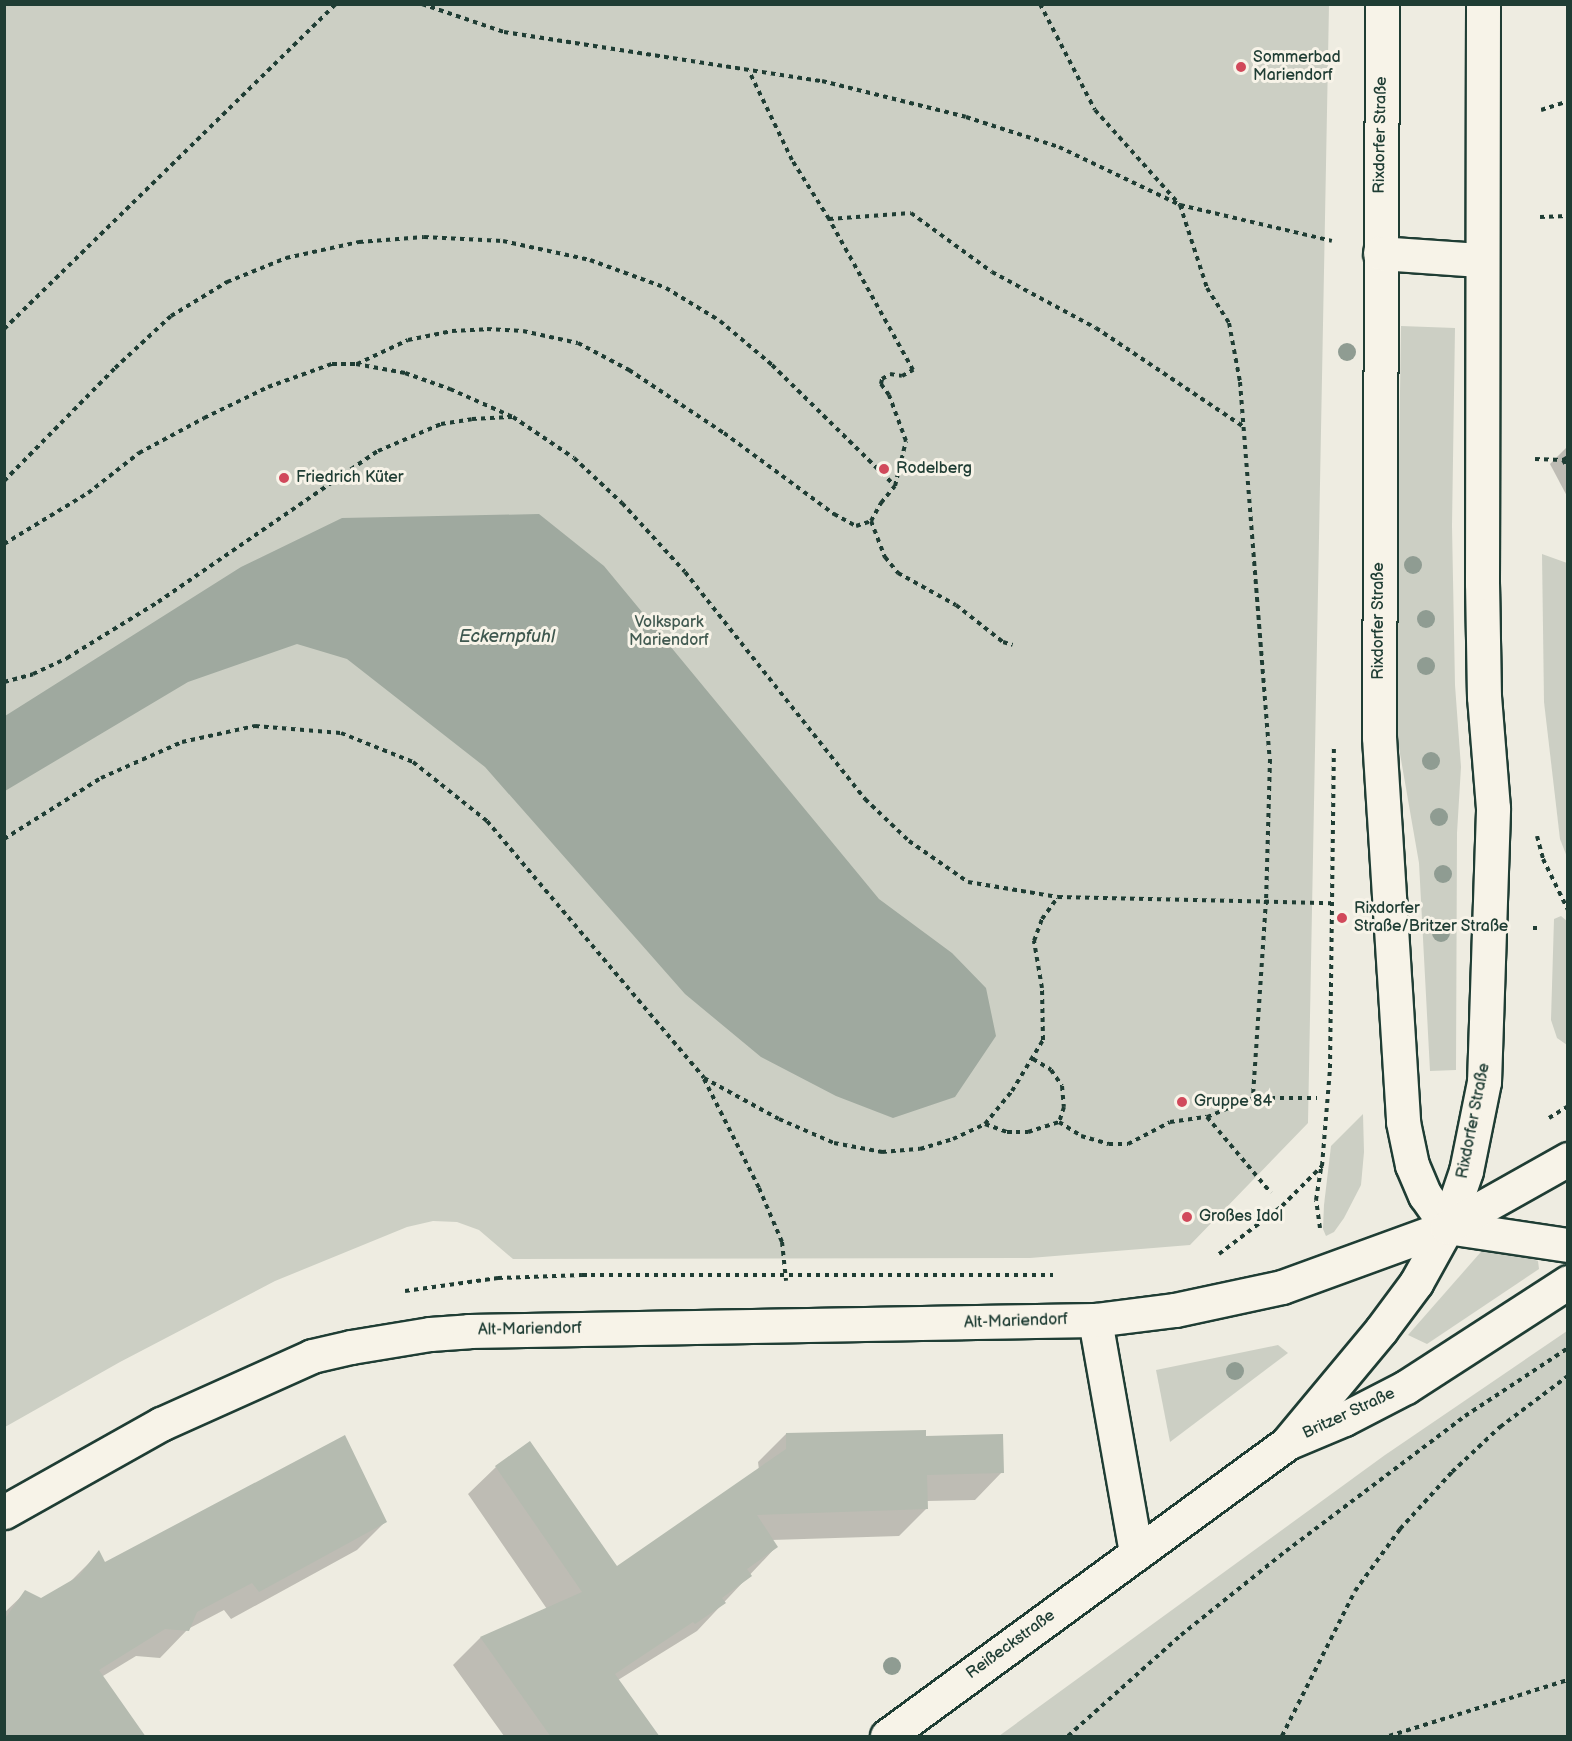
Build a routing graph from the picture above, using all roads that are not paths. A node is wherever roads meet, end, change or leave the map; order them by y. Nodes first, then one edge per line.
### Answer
1 (1382, 4) edge
2 (1483, 4) edge
3 (1380, 253) junction
4 (1481, 260) junction
5 (1568, 1159) edge
6 (1447, 1227) junction
7 (1568, 1245) edge
8 (1568, 1282) edge
9 (1095, 1320) junction
10 (1287, 1443) junction
11 (4, 1512) edge
12 (1136, 1553) junction
13 (886, 1737) edge

1 - 3 street, Rixdorfer Straße
2 - 4 street, Rixdorfer Straße
3 - 4 street
3 - 6 street, Rixdorfer Straße
4 - 6 street, Rixdorfer Straße
5 - 6 street
6 - 7 street
6 - 9 street
6 - 10 street, Rixdorfer Straße
8 - 10 street, Britzer Straße
9 - 11 street, Alt-Mariendorf
9 - 12 street
10 - 12 street, Britzer Straße
12 - 13 street, Reißeckstraße

